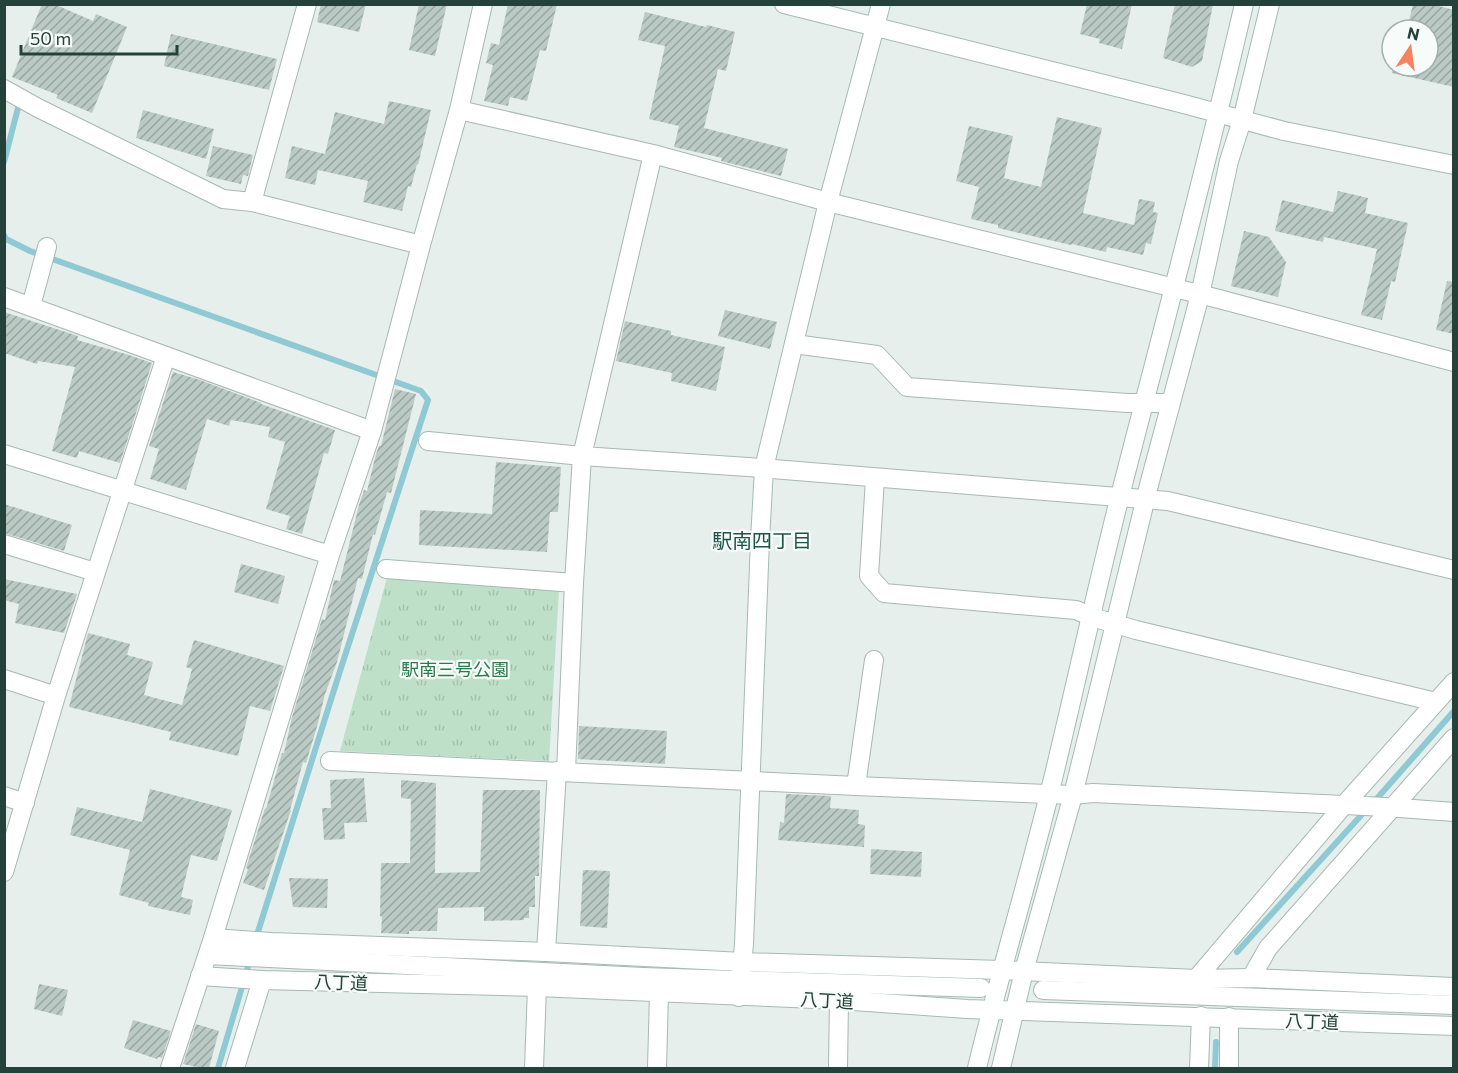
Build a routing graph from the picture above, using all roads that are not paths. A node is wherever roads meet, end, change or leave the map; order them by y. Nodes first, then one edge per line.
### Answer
1 (307, 4) edge
2 (483, 4) edge
3 (784, 4) edge
4 (881, 4) edge
5 (1244, 4) edge
6 (1270, 4) edge
7 (876, 27) junction
8 (4, 89) edge
9 (459, 110) junction
10 (1219, 115) junction
11 (1242, 120) junction
12 (653, 154) junction
13 (1454, 165) edge
14 (252, 202) junction
15 (828, 202) junction
16 (421, 245) junction
17 (47, 247) dead end
18 (1175, 288) junction
19 (1200, 295) junction
20 (4, 297) edge
21 (31, 306) junction
22 (794, 344) junction
23 (166, 356) junction
24 (1454, 362) edge
25 (1170, 403) junction
26 (1145, 404) junction
27 (372, 430) junction
28 (428, 441) dead end
29 (4, 454) edge
30 (582, 456) junction
31 (764, 468) junction
32 (875, 478) junction
33 (123, 490) junction
34 (1120, 496) junction
35 (1146, 498) junction
36 (4, 544) edge
37 (330, 555) junction
38 (386, 569) dead end
39 (1454, 570) edge
40 (96, 572) junction
41 (574, 583) junction
42 (1092, 616) junction
43 (1115, 624) junction
44 (874, 660) dead end
45 (4, 679) edge
46 (1454, 682) edge
47 (56, 696) junction
48 (1436, 702) junction
49 (1454, 738) edge
50 (330, 761) dead end
51 (562, 772) junction
52 (750, 780) junction
53 (856, 786) junction
54 (1049, 793) junction
55 (1073, 795) junction
56 (4, 796) edge
57 (25, 803) junction
58 (1349, 805) junction
59 (1389, 807) junction
60 (1454, 812) edge
61 (4, 872) edge
62 (211, 946) junction
63 (546, 952) junction
64 (743, 962) junction
65 (1001, 970) junction
66 (1024, 971) junction
67 (200, 976) junction
68 (1251, 978) junction
69 (1196, 979) junction
70 (262, 980) junction
71 (537, 987) junction
72 (1454, 987) edge
73 (981, 988) dead end
74 (1043, 990) dead end
75 (659, 993) junction
76 (739, 997) junction
77 (839, 1000) junction
78 (1454, 1005) edge
79 (991, 1009) junction
80 (1014, 1010) junction
81 (1201, 1016) junction
82 (1229, 1017) junction
83 (1454, 1026) edge
84 (170, 1068) edge
85 (235, 1068) edge
86 (534, 1068) edge
87 (657, 1068) edge
88 (838, 1068) edge
89 (977, 1068) edge
90 (1001, 1068) edge
91 (1199, 1068) edge
92 (1228, 1068) edge

1 - 14 street
2 - 9 street
3 - 7 street
4 - 7 street
5 - 10 street
6 - 11 street
7 - 10 street
7 - 15 street
8 - 14 street
9 - 12 street
9 - 16 street
10 - 11 street
10 - 18 street
11 - 13 street
11 - 19 street
12 - 15 street
12 - 30 street
14 - 16 street
15 - 18 street
15 - 22 street
16 - 27 street
17 - 21 street
18 - 19 street
18 - 26 street
19 - 24 street
19 - 25 street
20 - 21 street
21 - 23 street
22 - 26 street
22 - 31 street
23 - 27 street
23 - 33 street
25 - 26 street
25 - 35 street
26 - 34 street
27 - 37 street
28 - 30 street
29 - 33 street
30 - 31 street
30 - 41 street
31 - 32 street
31 - 52 street
32 - 34 street
32 - 42 street
33 - 37 street
33 - 40 street
34 - 35 street
34 - 42 street
35 - 39 street
35 - 43 street
36 - 40 street
37 - 62 street
38 - 41 street
40 - 47 street
41 - 51 street
42 - 43 street
42 - 54 street
43 - 48 street
43 - 55 street
44 - 53 street
45 - 47 street
46 - 48 street
47 - 57 street
48 - 58 street
49 - 59 street
50 - 51 street
51 - 52 street
51 - 63 street
52 - 53 street
52 - 64 street
53 - 54 street
54 - 55 street
54 - 65 street
55 - 58 street
55 - 66 street
56 - 57 street
57 - 61 street
58 - 59 street
58 - 69 street
59 - 60 street
59 - 68 street
62 - 63 street, 八丁道
62 - 67 street
62 - 73 street
63 - 64 street, 八丁道
64 - 65 street, 八丁道
64 - 76 street
65 - 66 street, 八丁道
65 - 79 street
66 - 69 street, 八丁道
66 - 80 street
67 - 70 street, 八丁道
67 - 84 street
68 - 69 street, 八丁道
68 - 72 street, 八丁道
70 - 71 street, 八丁道
70 - 85 street
71 - 75 street, 八丁道
71 - 86 street
74 - 78 street
75 - 76 street, 八丁道
75 - 87 street
76 - 77 street, 八丁道
77 - 79 street, 八丁道
77 - 88 street
79 - 80 street, 八丁道
79 - 89 street
80 - 81 street, 八丁道
80 - 90 street
81 - 82 street, 八丁道
81 - 91 street
82 - 83 street, 八丁道
82 - 92 street

